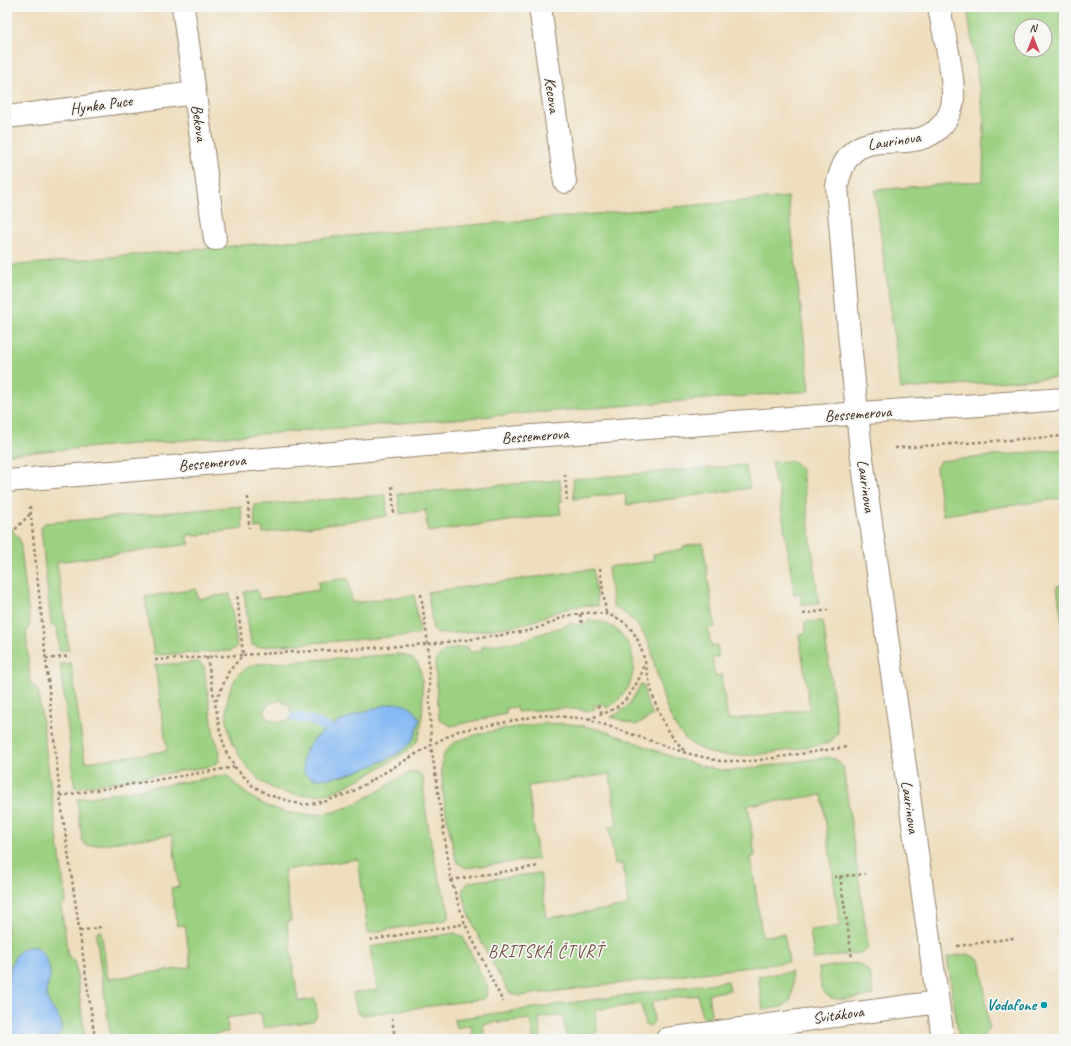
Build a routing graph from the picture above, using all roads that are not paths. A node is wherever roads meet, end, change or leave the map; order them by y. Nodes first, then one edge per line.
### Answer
1 (183, 7) edge
2 (540, 7) edge
3 (939, 7) edge
4 (195, 93) junction
5 (7, 117) edge
6 (565, 182) dead end
7 (215, 239) dead end
8 (1064, 399) edge
9 (857, 414) junction
10 (7, 481) edge
11 (938, 1002) junction
12 (667, 1039) edge
13 (943, 1039) edge

1 - 4 street, Bekova
2 - 6 street, Kecova
3 - 9 street, Laurinova
4 - 5 street, Hynka Puce
4 - 7 street, Bekova
8 - 9 street, Bessemerova
9 - 10 street, Bessemerova
9 - 11 street, Laurinova
11 - 12 street, Svitákova
11 - 13 street, Laurinova

